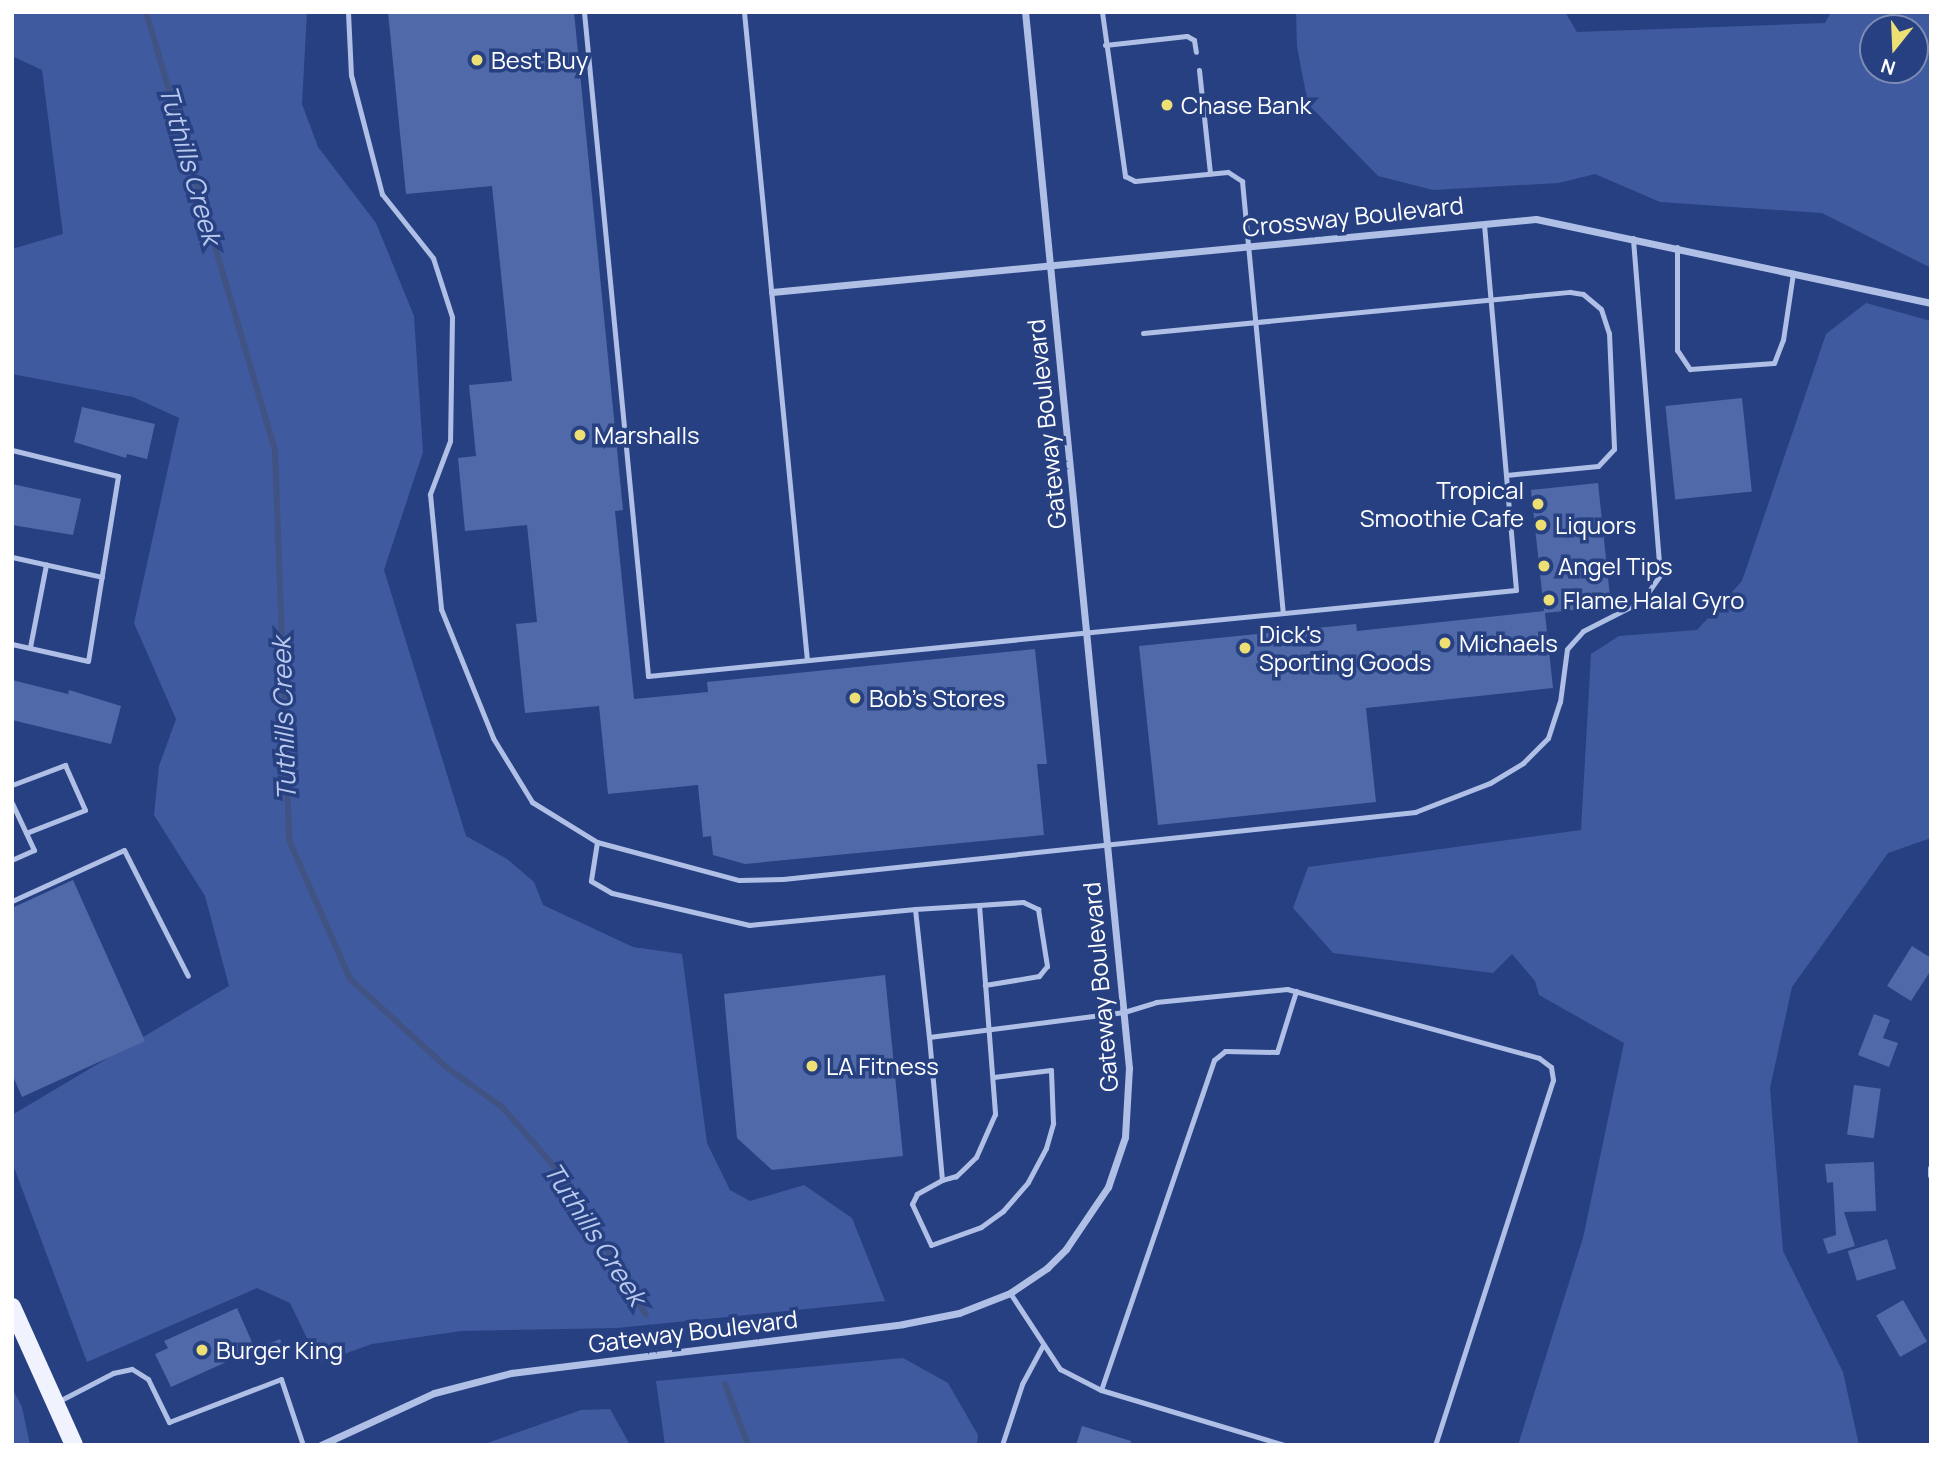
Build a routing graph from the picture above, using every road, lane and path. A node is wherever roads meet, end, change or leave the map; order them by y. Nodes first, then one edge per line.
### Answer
1 (348, 12) edge
2 (584, 12) edge
3 (744, 12) edge
4 (1025, 12) edge
5 (1102, 12) edge
6 (1105, 45) junction
7 (1196, 52) dead end
8 (1199, 70) dead end
9 (1210, 173) junction
10 (1483, 222) junction
11 (1633, 237) junction
12 (1251, 245) junction
13 (1677, 247) junction
14 (1050, 268) junction
15 (1793, 273) junction
16 (772, 292) junction
17 (1490, 300) junction
18 (1931, 303) edge
19 (1256, 323) junction
20 (1143, 333) dead end
21 (12, 450) edge
22 (1506, 475) junction
23 (12, 557) edge
24 (47, 565) junction
25 (102, 577) junction
26 (1283, 611) junction
27 (1086, 631) junction
28 (12, 644) edge
29 (30, 647) junction
30 (807, 660) junction
31 (12, 785) edge
32 (12, 803) edge
33 (26, 833) junction
34 (597, 842) junction
35 (1108, 847) junction
36 (12, 860) edge
37 (12, 901) edge
38 (979, 905) junction
39 (915, 909) junction
40 (188, 976) dead end
41 (985, 985) junction
42 (1296, 992) junction
43 (1124, 1012) junction
44 (989, 1029) junction
45 (929, 1037) junction
46 (993, 1077) junction
47 (1931, 1168) edge
48 (1931, 1175) edge
49 (943, 1180) junction
50 (1010, 1293) junction
51 (12, 1307) edge
52 (1043, 1345) junction
53 (1101, 1390) junction
54 (55, 1403) junction
55 (74, 1445) edge
56 (303, 1445) edge
57 (321, 1445) edge
58 (1002, 1445) edge
59 (1284, 1445) edge
60 (1342, 1445) edge
61 (1349, 1445) edge
62 (1435, 1445) edge

1 - 34 lane
2 - 30 lane
3 - 16 lane
4 - 14 street, Gateway Boulevard
5 - 6 lane
6 - 7 lane
6 - 9 lane
8 - 9 lane
9 - 12 lane
10 - 11 street, Crossway Boulevard
10 - 12 street, Crossway Boulevard
10 - 17 lane
11 - 13 street, Crossway Boulevard
11 - 35 lane
12 - 14 street, Crossway Boulevard
12 - 19 lane
13 - 15 street, Crossway Boulevard
13 - 15 lane
14 - 16 street, Crossway Boulevard
14 - 27 street, Gateway Boulevard
15 - 18 street, Crossway Boulevard
16 - 30 lane
17 - 19 lane
17 - 22 lane
17 - 22 lane
19 - 20 lane
19 - 26 lane
21 - 25 lane
22 - 26 lane
23 - 24 lane
24 - 25 lane
24 - 29 lane
25 - 29 lane
26 - 27 lane
27 - 30 lane
27 - 35 street, Gateway Boulevard
28 - 29 lane
31 - 33 lane
32 - 33 lane
33 - 36 lane
34 - 35 lane
34 - 39 lane
35 - 43 street, Gateway Boulevard
37 - 40 lane
38 - 39 lane
38 - 41 lane
38 - 41 lane
39 - 45 lane
41 - 44 lane
42 - 43 lane
42 - 53 lane
42 - 62 lane
43 - 44 lane
43 - 50 street, Gateway Boulevard
44 - 45 lane
44 - 46 lane
45 - 49 lane
46 - 49 lane
46 - 49 lane
47 - 48 street
50 - 52 lane
50 - 57 street, Gateway Boulevard
51 - 54 main road
52 - 53 lane
52 - 58 lane
53 - 59 lane
54 - 55 main road
54 - 56 lane
60 - 61 lane

